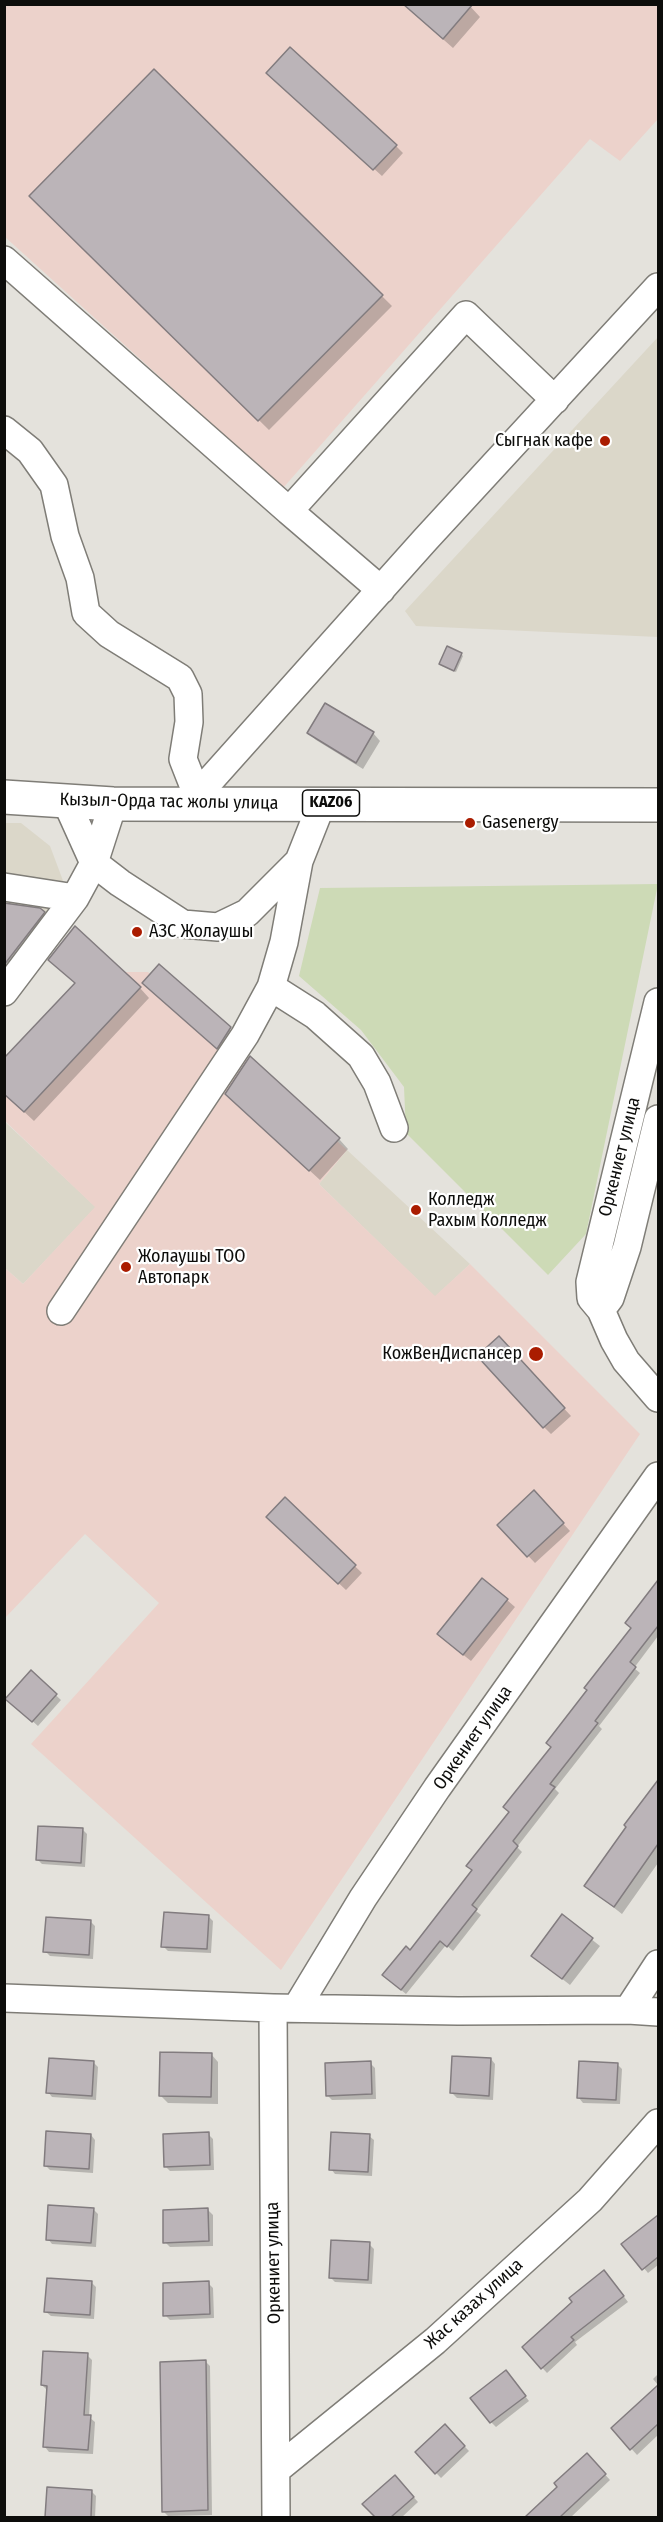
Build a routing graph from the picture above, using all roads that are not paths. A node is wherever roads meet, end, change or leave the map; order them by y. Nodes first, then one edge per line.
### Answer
1 (4, 260) edge
2 (658, 287) edge
3 (555, 400) junction
4 (4, 430) edge
5 (289, 511) junction
6 (381, 590) junction
7 (4, 797) edge
8 (194, 798) junction
9 (66, 801) junction
10 (322, 803) junction
11 (113, 804) junction
12 (658, 805) edge
13 (299, 861) junction
14 (94, 863) junction
15 (4, 887) edge
16 (75, 898) junction
17 (271, 987) junction
18 (4, 992) edge
19 (658, 1002) edge
20 (658, 1119) edge
21 (394, 1128) dead end
22 (602, 1310) junction
23 (61, 1311) dead end
24 (658, 1398) edge
25 (658, 1476) edge
26 (658, 1964) edge
27 (4, 1998) edge
28 (285, 2008) junction
29 (628, 2010) junction
30 (658, 2012) edge
31 (658, 2123) edge
32 (276, 2470) junction
33 (276, 2517) edge

1 - 5 street
2 - 3 street
3 - 5 street
3 - 6 street
4 - 8 street
5 - 6 street
6 - 8 street
7 - 9 main road, Кызыл-Орда тас жолы улица / KАZ06
8 - 10 main road, Кызыл-Орда тас жолы улица / KАZ06
8 - 11 main road, Кызыл-Орда тас жолы улица / KАZ06
9 - 11 main road, Кызыл-Орда тас жолы улица / KАZ06
9 - 14 street
10 - 12 main road, Кызыл-Орда тас жолы улица / KАZ06
10 - 13 street
11 - 14 street
13 - 14 street
13 - 17 street
14 - 16 street
15 - 16 street
16 - 18 street
17 - 21 street
17 - 23 street
19 - 22 street, Оркениет улица
20 - 22 street, Оркениет улица
22 - 24 street, Оркениет улица
25 - 28 street, Оркениет улица
26 - 29 street
27 - 28 street
28 - 29 street
28 - 32 street, Оркениет улица
29 - 30 street
31 - 32 street, Жас казах улица
32 - 33 street, Оркениет улица

